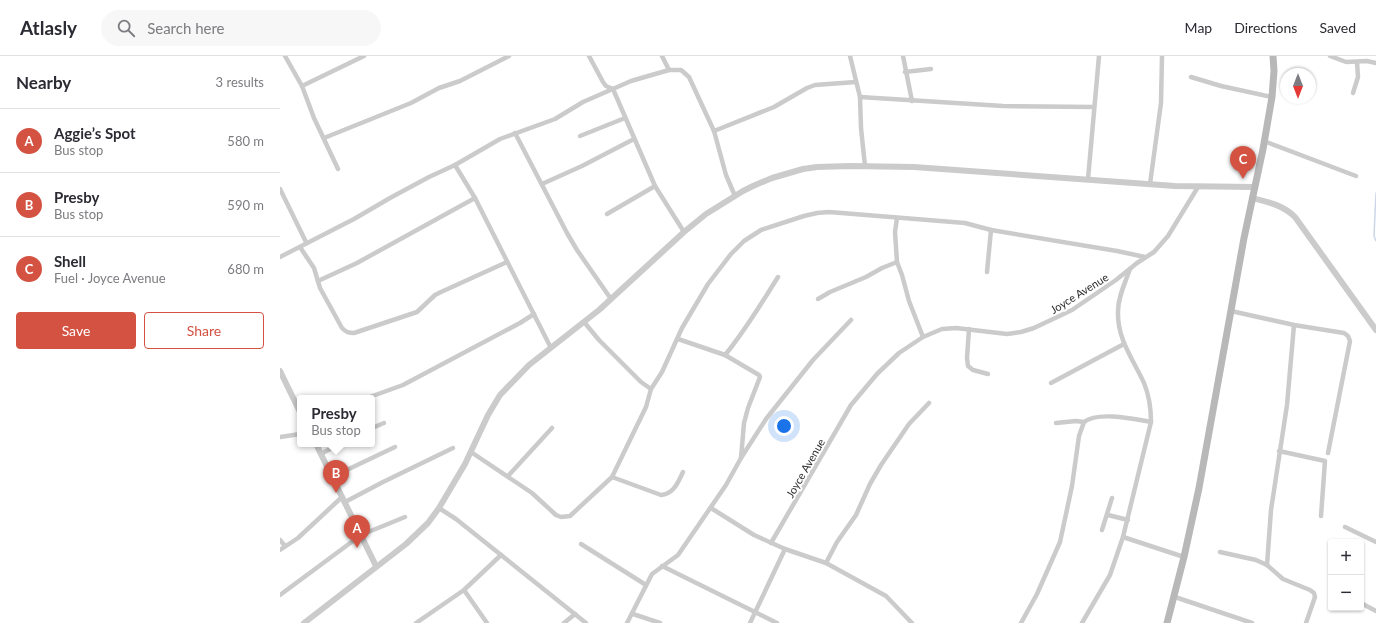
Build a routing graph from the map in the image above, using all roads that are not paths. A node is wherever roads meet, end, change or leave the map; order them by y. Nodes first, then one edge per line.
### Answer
1 (285, 56) edge
2 (364, 56) edge
3 (507, 56) edge
4 (589, 56) edge
5 (662, 56) edge
6 (850, 56) edge
7 (903, 56) edge
8 (1099, 56) edge
9 (1162, 56) edge
10 (1273, 56) edge
11 (1330, 56) edge
12 (1357, 62) junction
13 (1376, 63) edge
14 (931, 69) dead end
15 (669, 70) junction
16 (905, 72) junction
17 (1191, 77) dead end
18 (856, 82) junction
19 (302, 86) junction
20 (613, 89) junction
21 (1353, 93) dead end
22 (860, 97) junction
23 (1272, 97) junction
24 (912, 101) junction
25 (1094, 107) junction
26 (625, 118) junction
27 (714, 131) junction
28 (515, 133) junction
29 (580, 136) dead end
30 (324, 138) junction
31 (634, 139) junction
32 (1264, 141) junction
33 (455, 165) junction
34 (865, 166) junction
35 (338, 169) dead end
36 (1356, 176) dead end
37 (1088, 179) junction
38 (542, 184) junction
39 (1150, 184) junction
40 (655, 186) junction
41 (1198, 187) junction
42 (1254, 188) junction
43 (280, 189) edge
44 (735, 196) junction
45 (475, 198) junction
46 (1252, 198) junction
47 (607, 214) dead end
48 (897, 218) junction
49 (991, 230) junction
50 (684, 232) junction
51 (306, 242) junction
52 (300, 247) junction
53 (280, 257) edge
54 (1145, 258) junction
55 (508, 262) junction
56 (897, 262) junction
57 (1130, 268) junction
58 (987, 272) dead end
59 (778, 277) dead end
60 (318, 281) junction
61 (611, 299) junction
62 (818, 299) dead end
63 (1231, 311) junction
64 (534, 314) junction
65 (852, 320) dead end
66 (584, 322) junction
67 (1294, 325) junction
68 (969, 329) junction
69 (1376, 330) edge
70 (923, 337) junction
71 (678, 339) junction
72 (1124, 344) junction
73 (551, 348) junction
74 (725, 355) junction
75 (280, 371) edge
76 (988, 374) dead end
77 (1051, 382) dead end
78 (650, 389) junction
79 (375, 395) edge
80 (929, 403) dead end
81 (297, 406) edge
82 (1084, 422) junction
83 (1151, 422) junction
84 (384, 423) dead end
85 (1056, 423) dead end
86 (375, 427) edge
87 (552, 428) dead end
88 (297, 434) edge
89 (280, 437) edge
90 (318, 447) edge
91 (334, 447) edge
92 (395, 447) dead end
93 (453, 448) dead end
94 (1279, 451) junction
95 (471, 452) junction
96 (1328, 453) dead end
97 (321, 454) junction
98 (741, 458) junction
99 (683, 472) dead end
100 (508, 476) junction
101 (332, 477) junction
102 (612, 477) junction
103 (1112, 498) dead end
104 (344, 500) junction
105 (439, 508) junction
106 (711, 508) junction
107 (1108, 515) junction
108 (1320, 516) dead end
109 (405, 517) dead end
110 (1128, 520) junction
111 (1345, 527) dead end
112 (1102, 530) dead end
113 (361, 535) junction
114 (1123, 537) junction
115 (280, 540) edge
116 (1376, 542) edge
117 (771, 543) junction
118 (582, 544) dead end
119 (285, 546) junction
120 (785, 549) junction
121 (280, 550) edge
122 (1220, 552) dead end
123 (501, 555) junction
124 (1184, 557) junction
125 (826, 563) junction
126 (1267, 565) junction
127 (376, 566) junction
128 (662, 566) junction
129 (646, 586) junction
130 (464, 590) junction
131 (280, 595) edge
132 (1175, 597) junction
133 (1364, 605) edge
134 (1376, 611) edge
135 (756, 613) junction
136 (575, 614) junction
137 (633, 614) junction
138 (1237, 620) edge
139 (304, 623) edge
140 (416, 623) edge
141 (487, 623) edge
142 (564, 623) edge
143 (586, 623) edge
144 (627, 623) edge
145 (660, 623) edge
146 (750, 623) edge
147 (777, 623) edge
148 (912, 623) edge
149 (1021, 623) edge
150 (1082, 623) edge
151 (1167, 623) edge
152 (1252, 623) edge
153 (1306, 623) edge

1 - 19 street
2 - 19 street
3 - 30 street
4 - 20 street
5 - 15 street
6 - 18 street
7 - 16 street
8 - 25 street
9 - 39 street
10 - 23 main road
11 - 12 street
12 - 13 street
12 - 21 street
14 - 16 street
15 - 20 street
15 - 27 street
16 - 24 street
17 - 23 street
18 - 22 street
18 - 27 street
19 - 30 street
20 - 26 street
20 - 28 street
22 - 24 street
22 - 34 street
23 - 32 main road
24 - 25 street
25 - 37 street
26 - 29 street
26 - 31 street
27 - 44 street
28 - 33 street
28 - 38 street
30 - 35 street
31 - 38 street
31 - 40 street
32 - 36 street
32 - 42 main road
33 - 45 street
33 - 51 street
34 - 37 street
34 - 44 street
37 - 39 street
38 - 61 street
39 - 41 street
40 - 47 street
40 - 50 street
41 - 42 street
41 - 54 street, Joyce Avenue
42 - 46 main road
43 - 51 street
44 - 50 street
45 - 55 street
45 - 60 street
46 - 63 main road
46 - 69 street
48 - 49 street
48 - 56 street
48 - 71 street
49 - 54 street
49 - 58 street
50 - 61 street
51 - 52 street
52 - 53 street
52 - 60 street
54 - 57 street, Joyce Avenue
55 - 60 street
55 - 64 street
56 - 62 street
56 - 70 street
57 - 68 street, Joyce Avenue
57 - 72 street
59 - 74 street
61 - 66 street
63 - 67 street
63 - 124 main road
64 - 73 street
64 - 79 street
65 - 98 street
66 - 73 street
66 - 78 street
67 - 94 street
67 - 96 street
68 - 70 street, Joyce Avenue
68 - 76 street
70 - 117 street, Joyce Avenue
71 - 74 street
71 - 78 street
72 - 77 street
72 - 83 street
73 - 95 street
74 - 98 street
75 - 81 street
78 - 102 street
80 - 125 street
82 - 83 street
82 - 85 street
82 - 149 street
83 - 110 street
84 - 86 street
87 - 100 street
88 - 89 street
90 - 97 street
91 - 97 street
92 - 101 street
93 - 104 street
94 - 108 street
94 - 126 street
95 - 100 street
95 - 105 street
97 - 101 street
98 - 106 street
99 - 102 street
100 - 102 street
101 - 104 street
103 - 107 street
104 - 113 street
104 - 119 street
105 - 123 street
105 - 127 street
106 - 117 street
106 - 128 street
107 - 110 street
107 - 112 street
109 - 113 street
110 - 114 street
111 - 116 street
113 - 127 street
113 - 131 street
114 - 124 street
114 - 150 street
115 - 119 street
117 - 120 street
118 - 129 street
119 - 121 street
120 - 125 street
120 - 135 street
122 - 126 street
123 - 130 street
123 - 136 street
124 - 132 main road
125 - 148 street
126 - 153 street
127 - 139 street
128 - 129 street
128 - 135 street
129 - 137 street
130 - 140 street
130 - 141 street
132 - 138 street
132 - 151 main road
133 - 134 street
135 - 146 street
135 - 147 street
136 - 142 street
136 - 143 street
137 - 144 street
137 - 145 street
138 - 152 street

